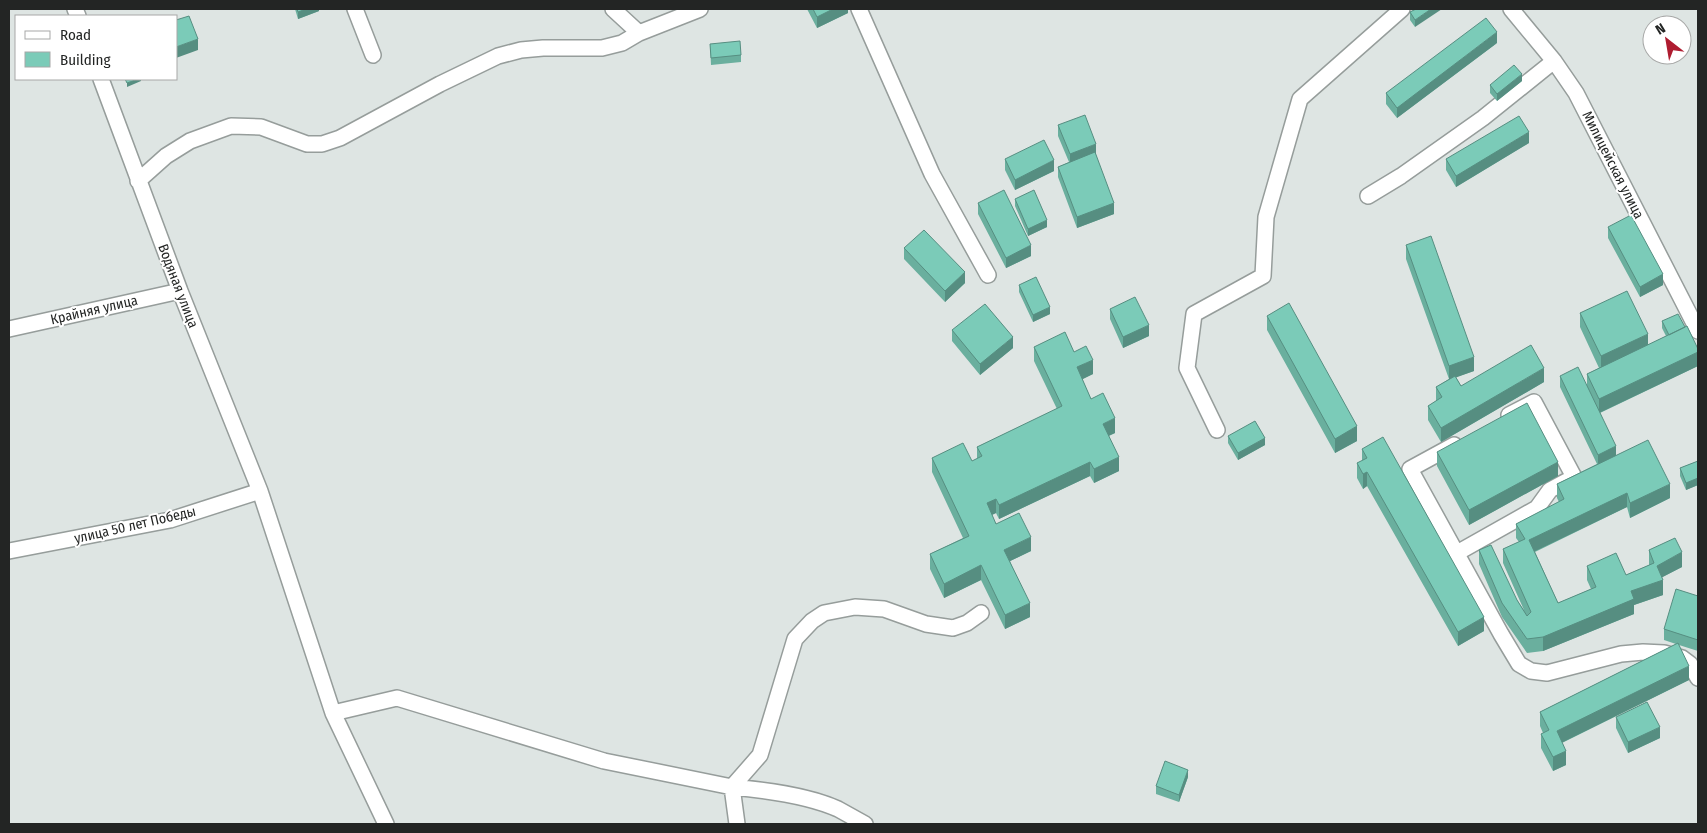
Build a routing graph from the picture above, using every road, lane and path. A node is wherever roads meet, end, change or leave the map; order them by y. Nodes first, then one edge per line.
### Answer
1 (355, 9) edge
2 (613, 9) edge
3 (700, 9) edge
4 (859, 9) edge
5 (1402, 9) edge
6 (1511, 9) edge
7 (639, 33) junction
8 (373, 55) dead end
9 (1554, 61) junction
10 (101, 80) edge
11 (138, 181) junction
12 (1368, 196) dead end
13 (988, 275) dead end
14 (180, 291) junction
15 (9, 329) edge
16 (1698, 331) edge
17 (1492, 424) edge
18 (1217, 430) dead end
19 (1468, 438) edge
20 (260, 492) junction
21 (9, 551) edge
22 (1457, 553) junction
23 (981, 613) dead end
24 (1698, 678) edge
25 (333, 712) junction
26 (732, 787) junction
27 (386, 824) edge
28 (736, 824) edge
29 (865, 824) edge

1 - 8 street
2 - 7 street
3 - 7 street
4 - 13 street
5 - 18 street
6 - 9 street, Милицейская улица
7 - 11 street
9 - 12 street
9 - 16 street, Милицейская улица
10 - 11 street, Водяная улица
11 - 14 street, Водяная улица
14 - 15 street, Крайняя улица
14 - 20 street, Водяная улица
17 - 22 street
19 - 22 street
20 - 21 street, улица 50 лет Победы
20 - 25 street, Водяная улица
22 - 24 street
23 - 26 street
25 - 26 street
25 - 27 street, Водяная улица
26 - 28 street
26 - 29 street

